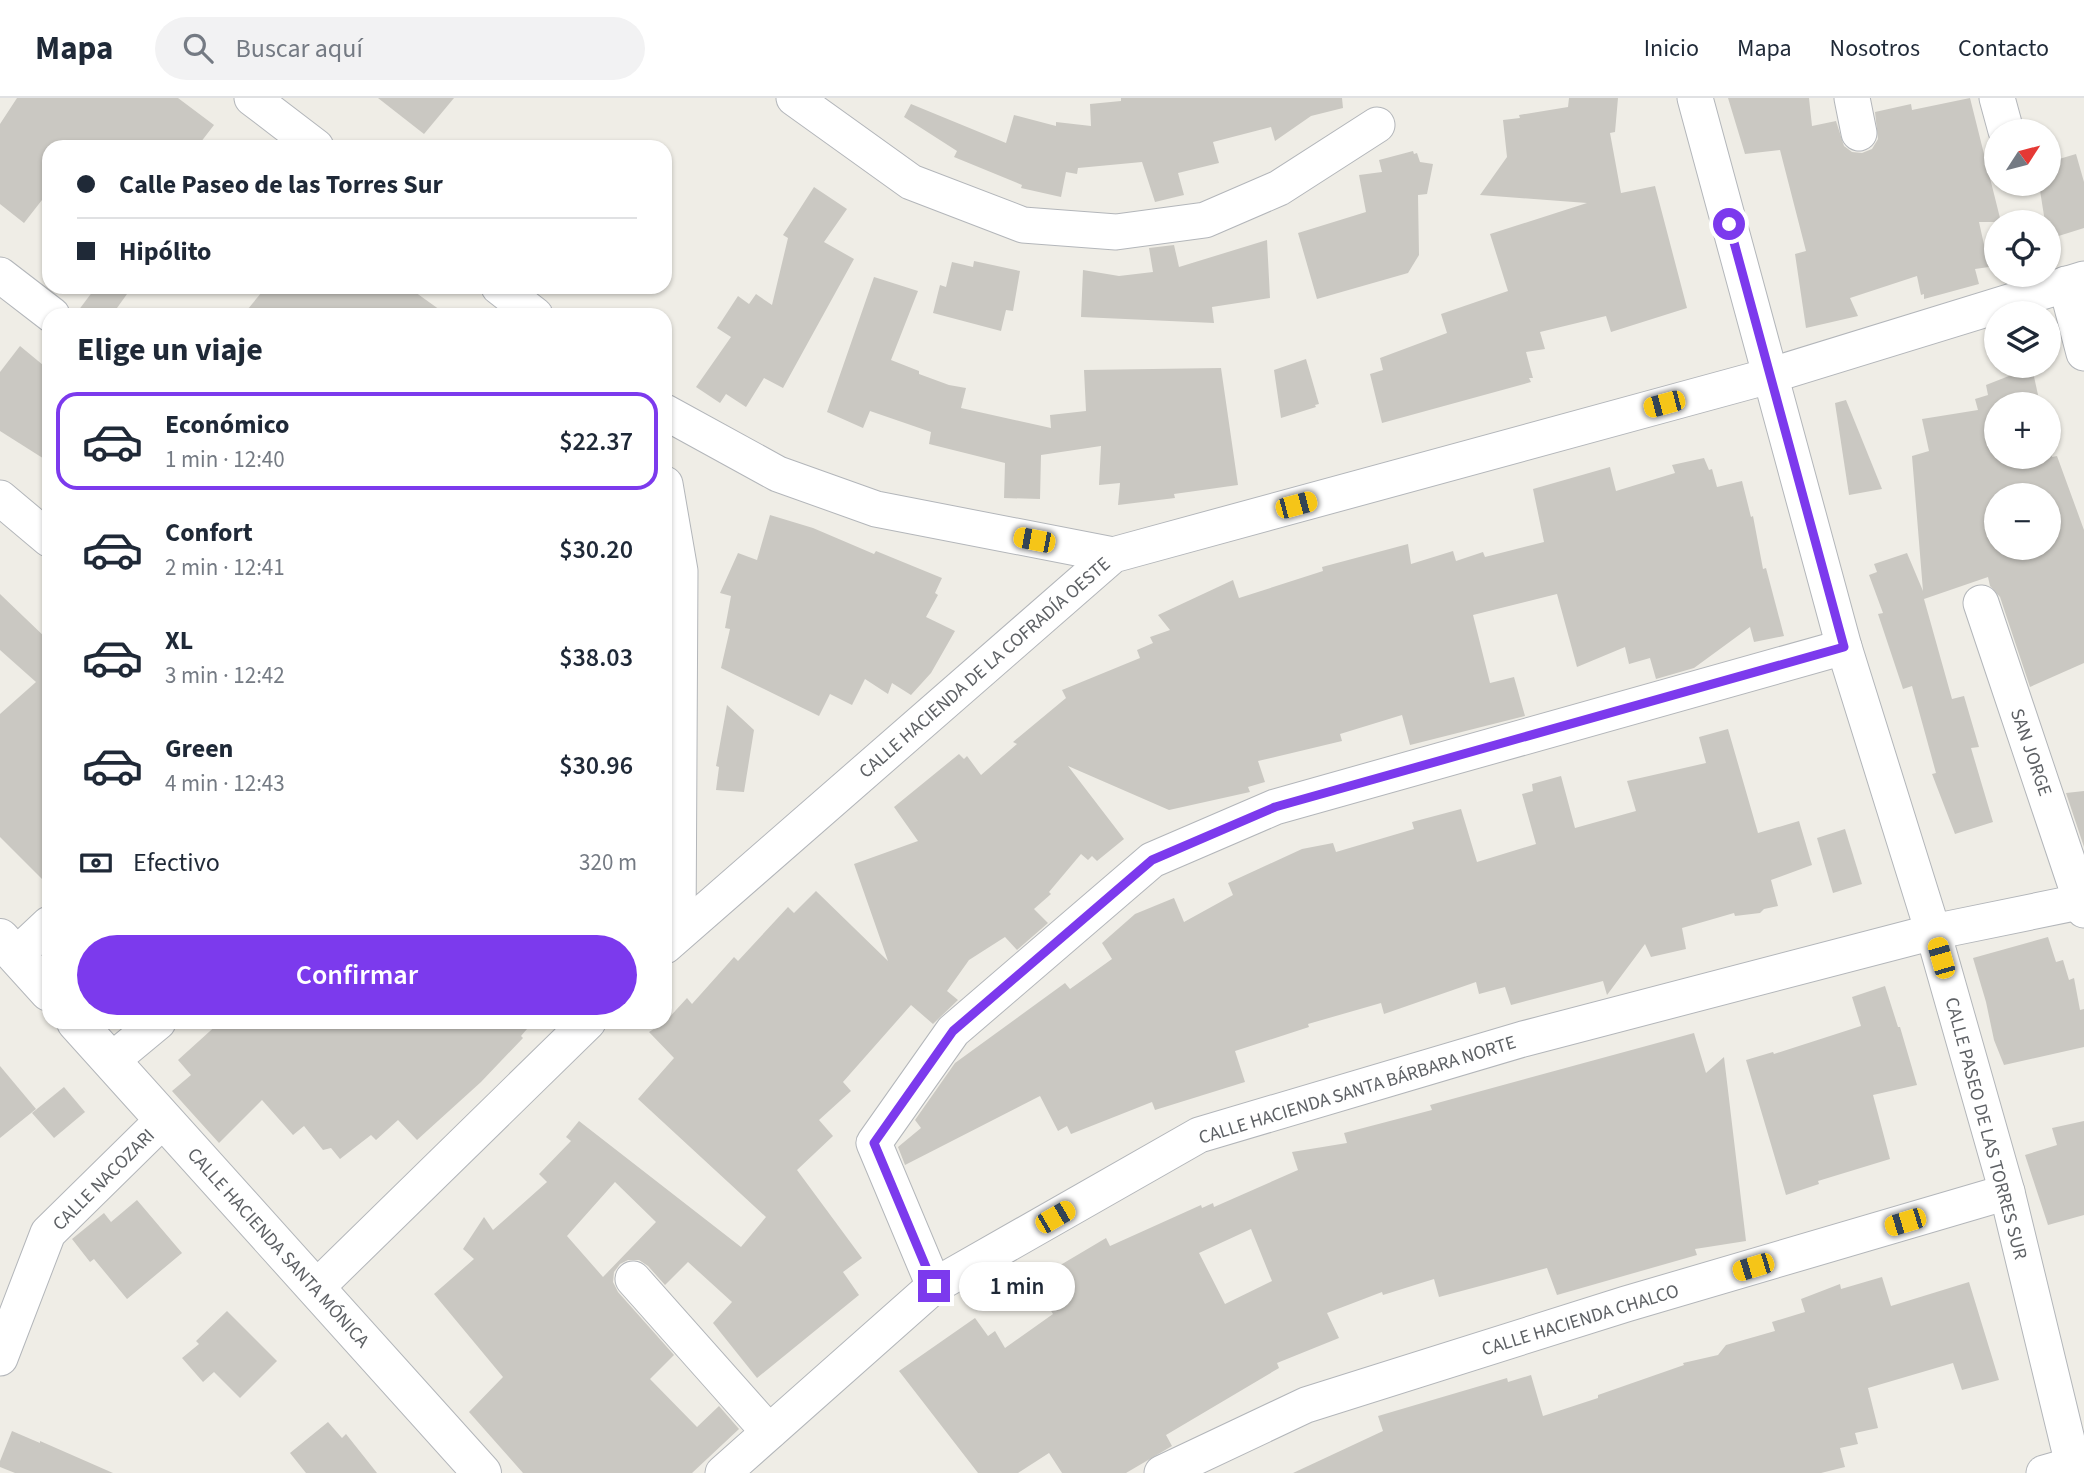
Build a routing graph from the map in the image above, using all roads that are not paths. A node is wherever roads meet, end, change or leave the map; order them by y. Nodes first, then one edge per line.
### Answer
1 (252, 98) edge
2 (794, 98) edge
3 (1695, 98) edge
4 (1852, 98) edge
5 (1997, 98) edge
6 (2003, 119) edge
7 (1377, 125) dead end
8 (1859, 133) dead end
9 (307, 140) edge
10 (0, 275) edge
11 (2075, 281) edge
12 (508, 294) edge
13 (43, 308) edge
14 (526, 308) edge
15 (2084, 353) edge
16 (1769, 376) junction
17 (672, 416) edge
18 (0, 498) edge
19 (672, 525) edge
20 (42, 533) edge
21 (1113, 555) junction
22 (1981, 604) dead end
23 (1844, 647) junction
24 (672, 899) edge
25 (2083, 904) edge
26 (42, 928) edge
27 (1933, 932) junction
28 (672, 939) edge
29 (8, 946) edge
30 (42, 984) edge
31 (82, 1029) edge
32 (150, 1029) edge
33 (581, 1029) edge
34 (111, 1061) junction
35 (164, 1119) junction
36 (2007, 1192) junction
37 (633, 1279) dead end
38 (934, 1286) junction
39 (316, 1288) junction
40 (0, 1358) edge
41 (769, 1432) junction
42 (2064, 1470) edge
43 (482, 1473) edge
44 (723, 1473) edge
45 (1162, 1473) edge

1 - 9 street
2 - 7 street
3 - 16 street, CALLE PASEO DE LAS TORRES SUR
4 - 8 street
5 - 6 street
10 - 13 street
11 - 15 street
11 - 16 street, CALLE HACIENDA DE LA COFRADÍA OESTE
12 - 14 street
16 - 21 street, CALLE HACIENDA DE LA COFRADÍA OESTE
16 - 23 street, CALLE PASEO DE LAS TORRES SUR
17 - 21 street
18 - 20 street
19 - 24 street
21 - 28 street, CALLE HACIENDA DE LA COFRADÍA OESTE
22 - 25 street, SAN JORGE
23 - 27 street, CALLE PASEO DE LAS TORRES SUR
23 - 38 street
25 - 27 street, CALLE HACIENDA SANTA BÁRBARA NORTE
26 - 29 street
27 - 36 street, CALLE PASEO DE LAS TORRES SUR
27 - 38 street, CALLE HACIENDA SANTA BÁRBARA NORTE
29 - 30 street
31 - 34 street, CALLE HACIENDA SANTA MÓNICA
32 - 34 street
33 - 39 street
34 - 35 street, CALLE HACIENDA SANTA MÓNICA
35 - 39 street, CALLE HACIENDA SANTA MÓNICA
35 - 40 street, CALLE NACOZARI
36 - 42 street, CALLE PASEO DE LAS TORRES SUR
36 - 45 street, CALLE HACIENDA CHALCO
37 - 41 street
38 - 41 street, CALLE HACIENDA SANTA BÁRBARA NORTE
39 - 43 street, CALLE HACIENDA SANTA MÓNICA
41 - 44 street, CALLE HACIENDA SANTA BÁRBARA NORTE

